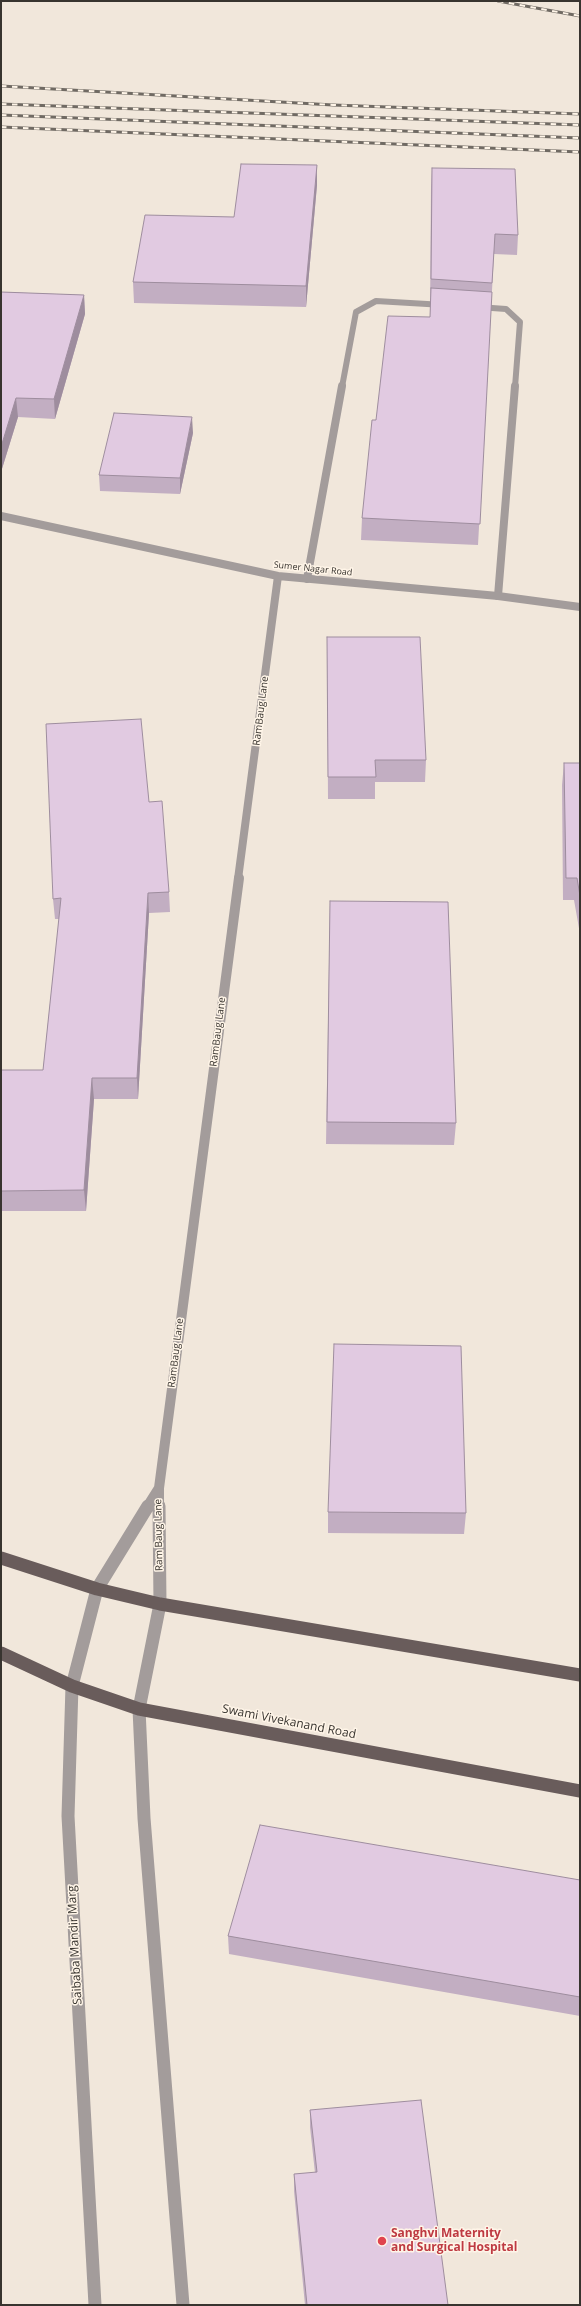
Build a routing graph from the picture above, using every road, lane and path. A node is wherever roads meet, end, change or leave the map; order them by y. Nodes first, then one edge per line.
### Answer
1 (452, 306) edge
2 (468, 307) edge
3 (1, 516) edge
4 (278, 576) junction
5 (307, 579) junction
6 (498, 596) junction
7 (580, 607) edge
8 (158, 1488) junction
9 (1, 1558) edge
10 (97, 1589) junction
11 (160, 1604) junction
12 (1, 1653) edge
13 (580, 1675) edge
14 (72, 1686) junction
15 (139, 1709) junction
16 (580, 1791) edge
17 (95, 2305) edge
18 (183, 2305) edge

1 - 5 street
2 - 6 street
3 - 4 street, Sumer Nagar Road
4 - 5 street, Sumer Nagar Road
4 - 8 street, RamBaug Lane
5 - 6 street, Sumer Nagar Road
6 - 7 street, Sumer Nagar Road
8 - 10 street, Ram Baug Lane
8 - 11 street, Ram Baug Lane
9 - 10 main road
10 - 11 main road
10 - 14 street, Saibaba Mandir Marg
11 - 13 main road
11 - 15 street
12 - 14 main road, Swami Vivekanand Road
14 - 15 main road, Swami Vivekanand Road
14 - 17 street, Saibaba Mandir Marg
15 - 16 main road, Swami Vivekanand Road
15 - 18 street

